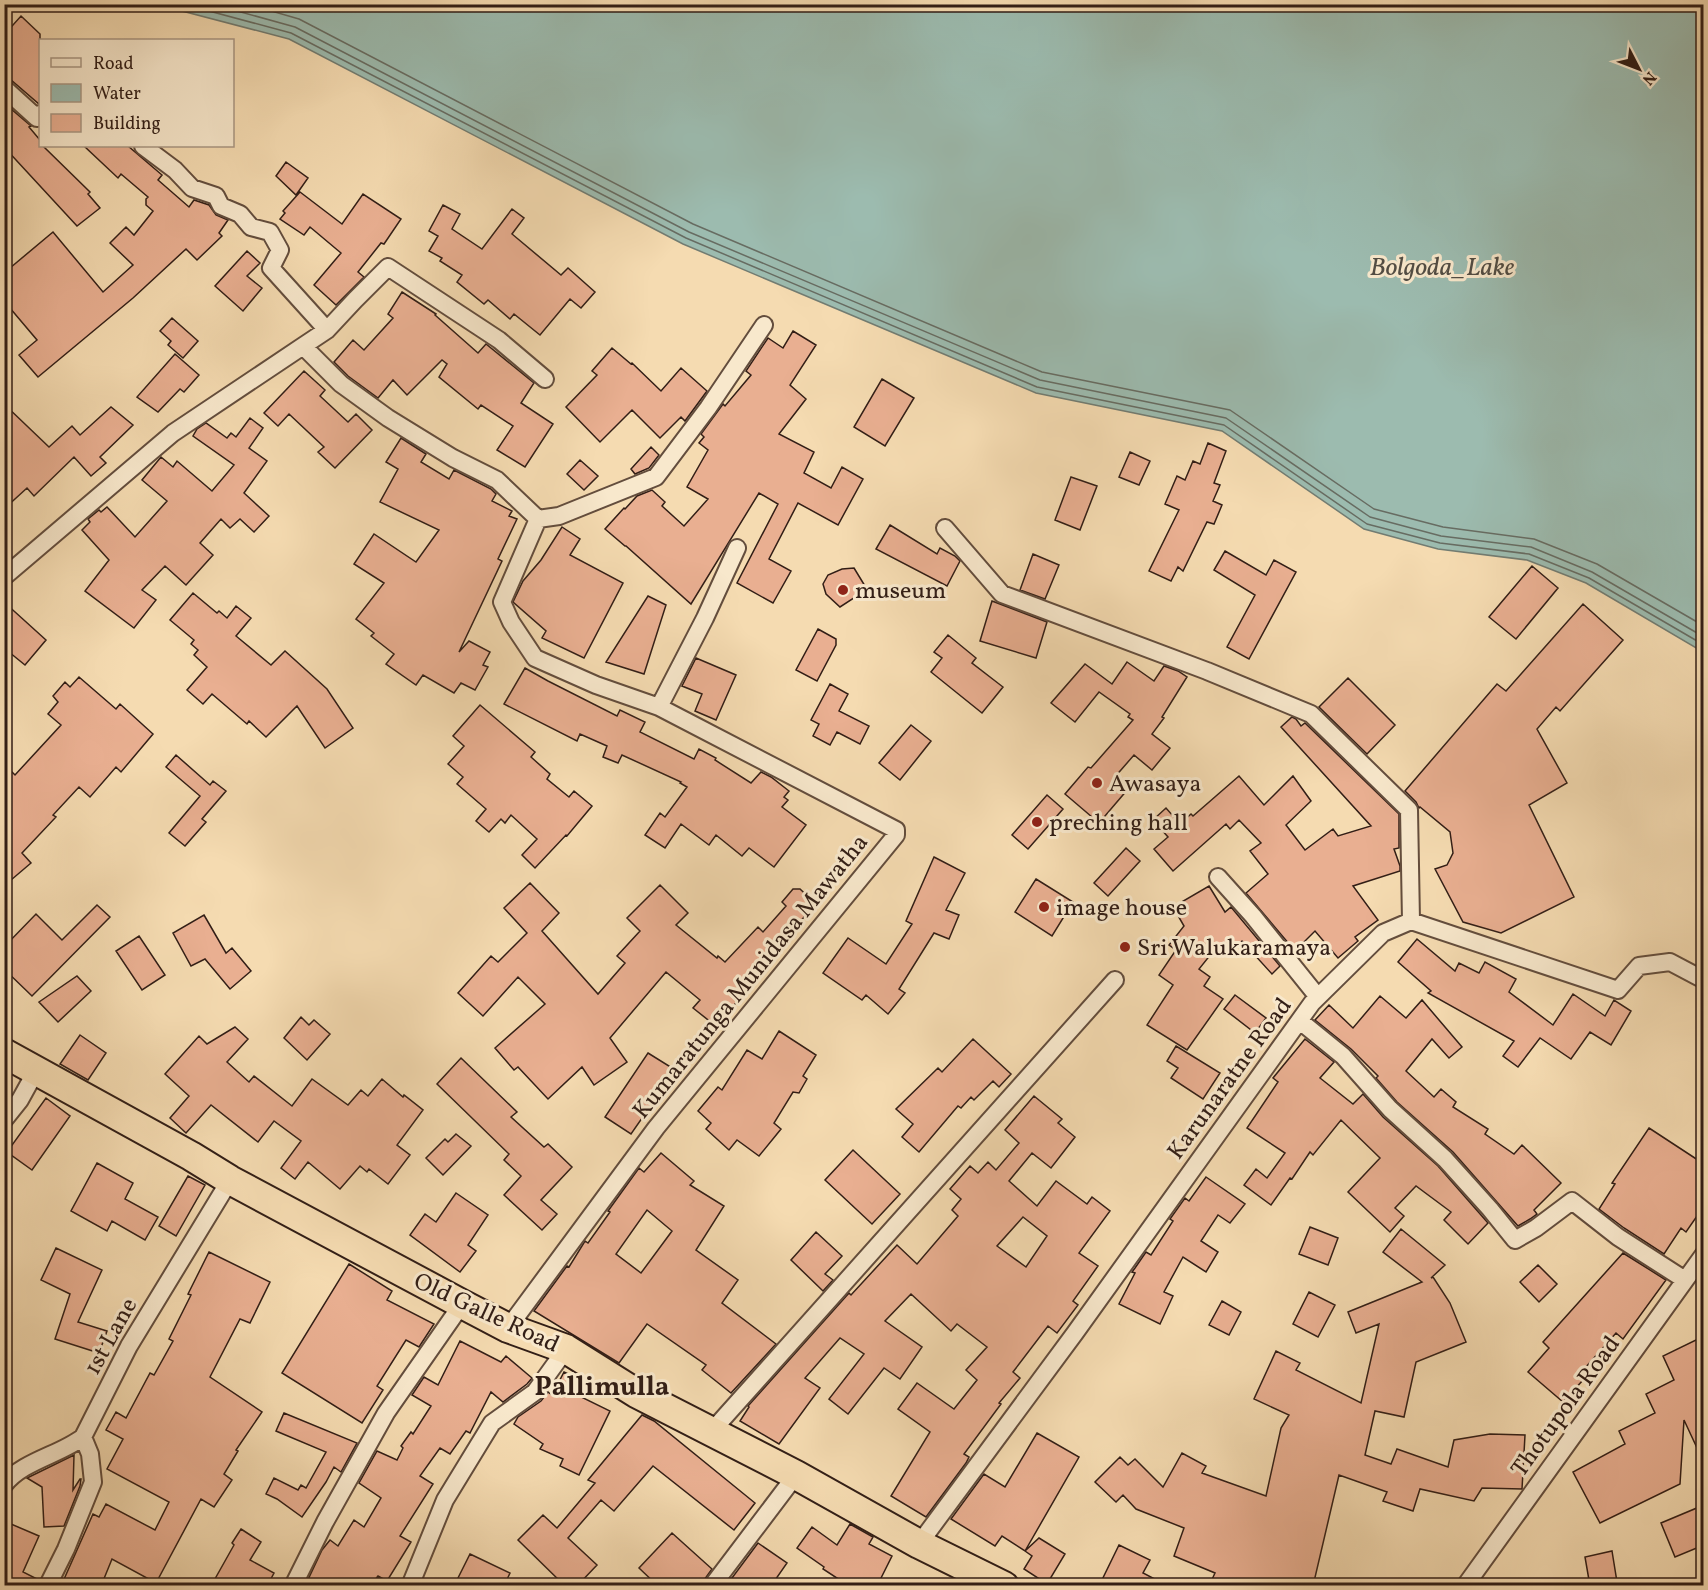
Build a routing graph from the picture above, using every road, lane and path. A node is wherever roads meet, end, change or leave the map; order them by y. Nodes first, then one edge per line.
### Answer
1 (4, 88) edge
2 (39, 115) edge
3 (144, 147) edge
4 (764, 326) dead end
5 (327, 330) junction
6 (303, 346) junction
7 (545, 379) dead end
8 (538, 519) junction
9 (945, 528) dead end
10 (737, 548) dead end
11 (4, 577) edge
12 (659, 707) junction
13 (1218, 877) dead end
14 (1411, 921) junction
15 (1115, 980) dead end
16 (1704, 980) edge
17 (1318, 998) junction
18 (1300, 1021) junction
19 (4, 1053) edge
20 (36, 1071) junction
21 (4, 1120) edge
22 (230, 1180) junction
23 (1704, 1254) edge
24 (1685, 1280) junction
25 (462, 1304) junction
26 (507, 1328) junction
27 (566, 1349) junction
28 (711, 1432) junction
29 (83, 1437) junction
30 (796, 1475) junction
31 (4, 1485) edge
32 (919, 1544) junction
33 (49, 1583) dead end
34 (293, 1586) edge
35 (410, 1586) edge
36 (712, 1586) edge
37 (1004, 1586) edge
38 (1465, 1586) edge

1 - 2 street
3 - 5 street
4 - 8 street
5 - 6 street
5 - 7 street
6 - 8 street
6 - 11 street
8 - 12 street, Kumaratunga Munidasa Mawatha
9 - 14 street
10 - 12 street
12 - 26 street, Kumaratunga Munidasa Mawatha
13 - 17 street
14 - 16 street
14 - 17 street, Karunaratne Road
15 - 28 street
17 - 18 street, Karunaratne Road
18 - 24 street
18 - 32 street, Karunaratne Road
19 - 20 highway, Old Galle Road
20 - 21 street
20 - 22 highway, Old Galle Road
22 - 25 highway, Old Galle Road
22 - 29 street, 1st Lane
23 - 24 street, Thotupola Road
24 - 38 street, Thotupola Road
25 - 26 highway, Old Galle Road
25 - 34 street
26 - 27 highway, Old Galle Road
27 - 28 highway, Old Galle Road
27 - 35 street
28 - 30 highway, Old Galle Road
29 - 31 street
29 - 33 street
30 - 32 highway, Old Galle Road
30 - 36 street
32 - 37 highway, Old Galle Road

